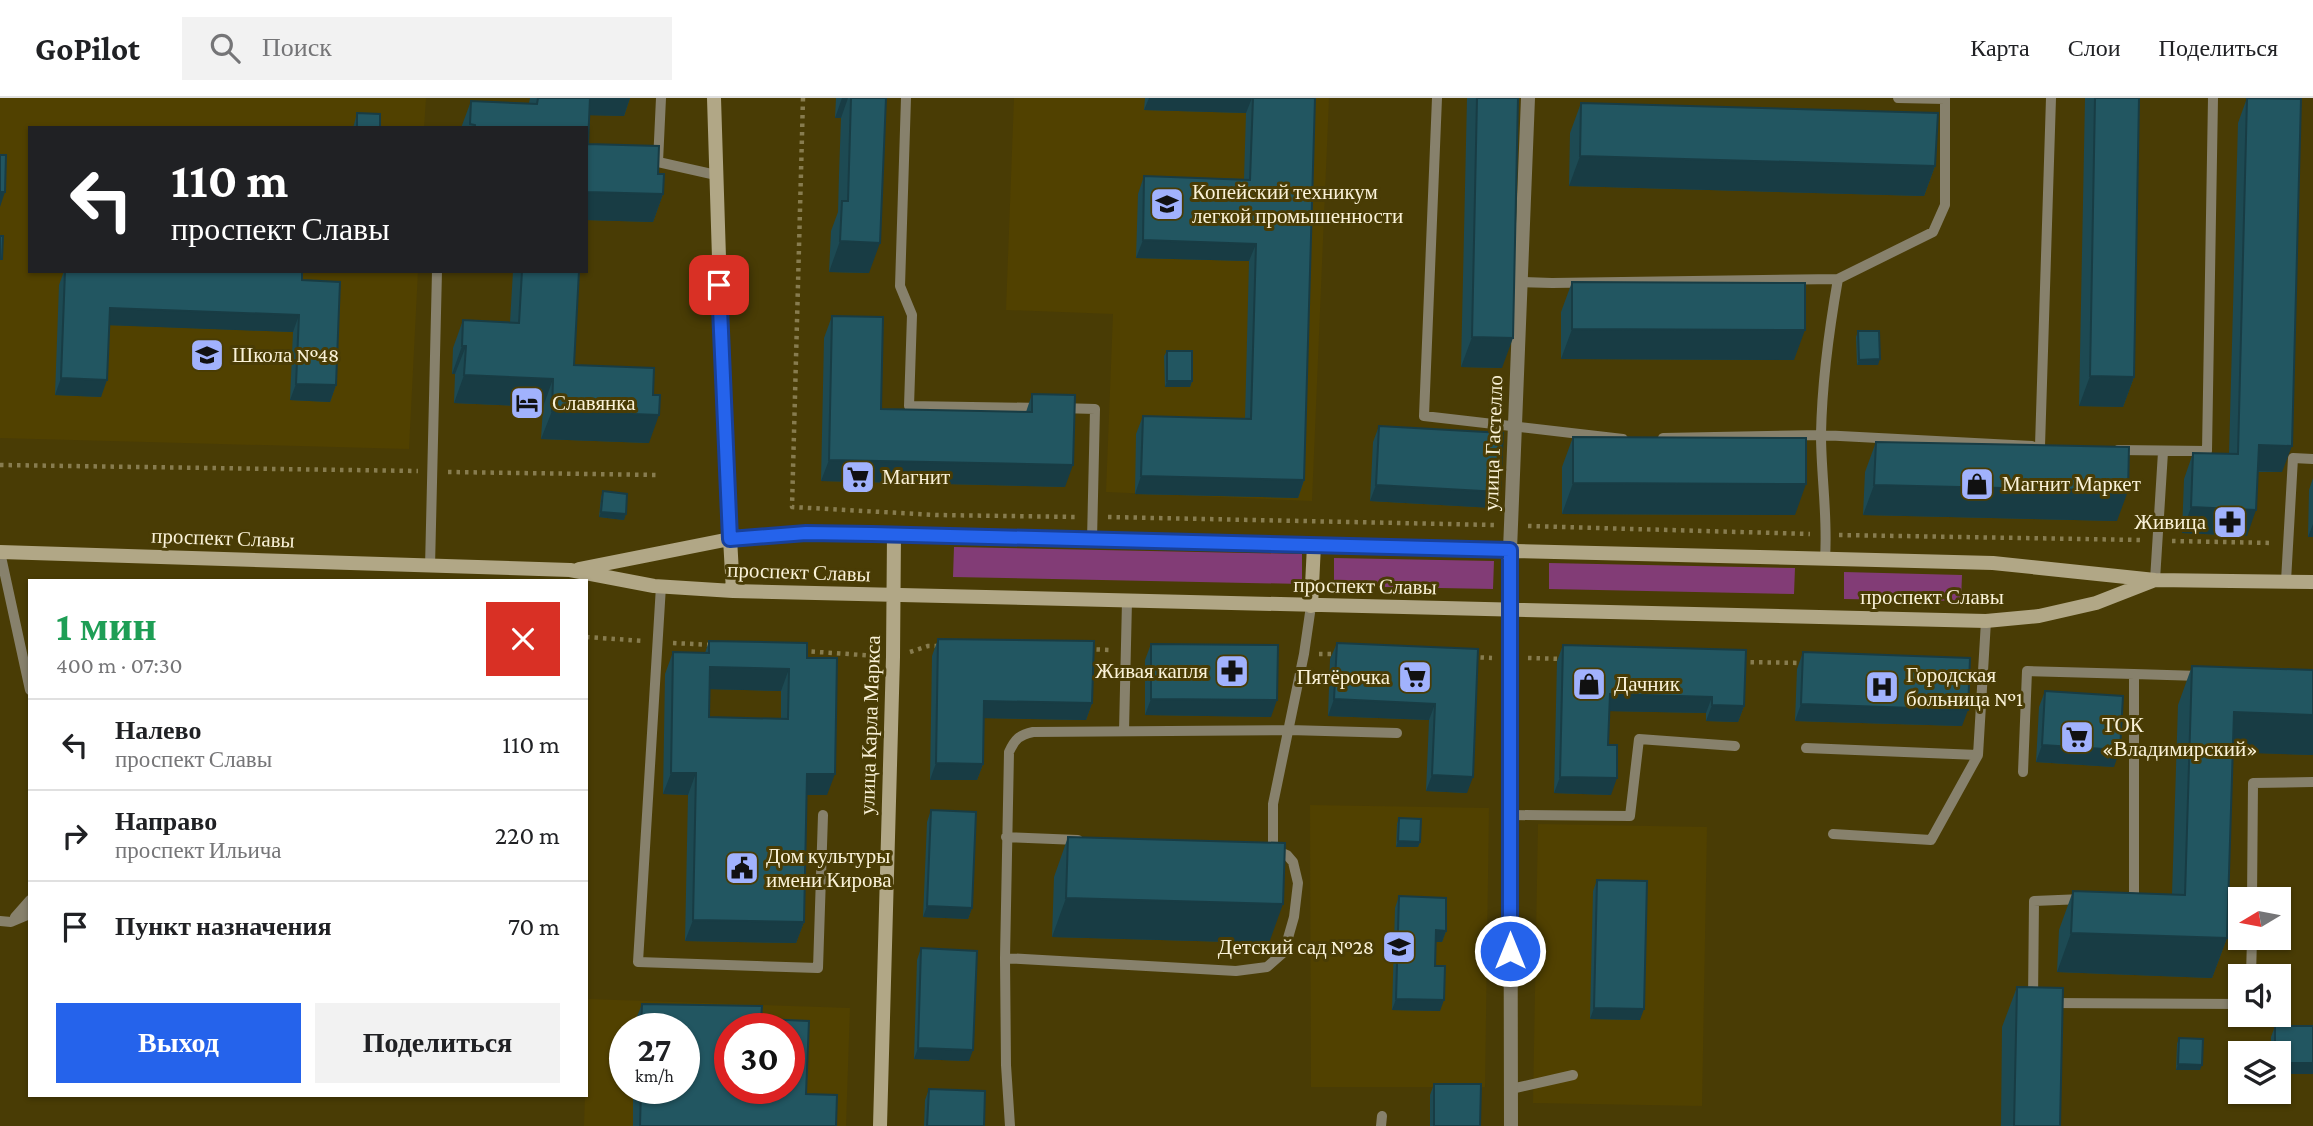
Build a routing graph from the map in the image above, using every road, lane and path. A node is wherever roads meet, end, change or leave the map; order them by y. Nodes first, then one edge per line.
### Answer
1 (661, 98) edge
2 (714, 98) edge
3 (803, 98) edge
4 (906, 98) edge
5 (1437, 98) edge
6 (1528, 98) edge
7 (1898, 98) edge
8 (1945, 98) edge
9 (2051, 98) edge
10 (2213, 98) edge
11 (716, 175) junction
12 (437, 273) edge
13 (1838, 279) junction
14 (1520, 282) junction
15 (1515, 425) junction
16 (1821, 435) junction
17 (1648, 438) edge
18 (1635, 439) edge
19 (2040, 446) junction
20 (2053, 447) edge
21 (2108, 449) edge
22 (2163, 452) junction
23 (2313, 459) edge
24 (0, 465) edge
25 (432, 471) junction
26 (660, 475) dead end
27 (1092, 517) junction
28 (1511, 526) junction
29 (894, 534) junction
30 (1827, 534) junction
31 (730, 539) junction
32 (1092, 540) junction
33 (2158, 540) junction
34 (2287, 544) junction
35 (1314, 545) junction
36 (1510, 550) junction
37 (0, 552) edge
38 (1825, 558) junction
39 (430, 567) junction
40 (570, 570) junction
41 (486, 575) edge
42 (2155, 580) junction
43 (2286, 581) junction
44 (2313, 582) edge
45 (661, 586) junction
46 (733, 591) junction
47 (894, 596) junction
48 (1127, 601) junction
49 (1311, 606) junction
50 (1510, 610) junction
51 (1986, 621) junction
52 (588, 637) edge
53 (658, 642) junction
54 (727, 646) edge
55 (944, 646) edge
56 (1084, 649) edge
57 (1126, 650) junction
58 (796, 651) edge
59 (1304, 654) junction
60 (1345, 654) edge
61 (893, 657) junction
62 (1469, 657) edge
63 (1510, 658) junction
64 (1566, 659) edge
65 (1733, 662) edge
66 (1816, 664) edge
67 (2134, 674) junction
68 (2217, 676) edge
69 (28, 681) edge
70 (1289, 730) junction
71 (1124, 731) junction
72 (1397, 733) dead end
73 (1735, 746) dead end
74 (1806, 748) dead end
75 (1978, 755) junction
76 (2023, 772) dead end
77 (2313, 782) edge
78 (823, 815) dead end
79 (1510, 815) junction
80 (1833, 834) dead end
81 (1006, 837) junction
82 (1086, 841) edge
83 (1260, 848) edge
84 (1273, 849) junction
85 (2252, 887) edge
86 (2097, 898) edge
87 (2109, 898) edge
88 (28, 902) edge
89 (28, 915) edge
90 (5, 922) edge
91 (1005, 958) junction
92 (2228, 1004) edge
93 (1573, 1075) dead end
94 (1511, 1088) junction
95 (880, 1126) edge
96 (1010, 1126) edge
97 (1511, 1126) edge

1 - 11 lane
2 - 11 main road
3 - 27 path
4 - 27 lane
5 - 15 lane
6 - 14 street, улица Гастелло
7 - 8 lane
8 - 13 lane
9 - 19 lane
10 - 22 lane
11 - 31 main road
12 - 25 lane
13 - 14 lane
13 - 16 lane
14 - 15 street, улица Гастелло
15 - 18 lane
15 - 28 street, улица Гастелло
16 - 17 lane
16 - 19 lane
16 - 30 lane
19 - 20 lane
21 - 22 lane
22 - 33 lane
23 - 34 lane
24 - 25 path
25 - 26 path
25 - 39 lane
27 - 28 path
27 - 32 lane
28 - 30 path
28 - 36 street, улица Гастелло
29 - 31 main road, проспект Славы
29 - 32 main road, проспект Славы
29 - 47 main road, улица Карла Маркса
30 - 33 path
30 - 38 lane
31 - 40 main road, проспект Славы
31 - 46 main road
32 - 35 main road, проспект Славы
33 - 34 path
33 - 42 lane
34 - 43 lane
35 - 36 main road, проспект Славы
35 - 49 main road
36 - 38 main road, проспект Славы
36 - 50 main road, улица Гастелло
37 - 39 main road, проспект Славы
37 - 69 lane
38 - 42 main road, проспект Славы
39 - 41 main road, проспект Славы
40 - 41 main road, проспект Славы
40 - 45 main road, проспект Славы
42 - 43 main road, проспект Славы
42 - 51 main road, проспект Славы
43 - 44 main road, проспект Славы
45 - 46 main road, проспект Славы
45 - 53 lane
46 - 47 main road, проспект Славы
47 - 48 main road, проспект Славы
47 - 61 main road, улица Карла Маркса
48 - 49 main road, проспект Славы
48 - 57 lane
49 - 50 main road, проспект Славы
49 - 59 lane
50 - 51 main road, проспект Славы
50 - 63 street, улица Гастелло
51 - 75 lane
52 - 53 path
53 - 54 path
53 - 78 lane
55 - 61 path
56 - 57 path
57 - 71 lane
58 - 61 path
59 - 60 path
59 - 70 lane
61 - 95 main road, улица Карла Маркса
62 - 63 path
63 - 64 path
63 - 79 street, улица Гастелло
65 - 66 path
67 - 68 lane
67 - 76 lane
67 - 87 lane
70 - 71 lane
70 - 72 lane
70 - 84 lane
71 - 81 lane
73 - 79 lane
74 - 75 lane
75 - 80 lane
77 - 85 lane
79 - 94 street, улица Гастелло
81 - 82 lane
81 - 91 lane
83 - 84 lane
84 - 91 lane
86 - 92 lane
88 - 90 lane
89 - 90 lane
91 - 96 lane
93 - 94 lane
94 - 97 street, улица Гастелло

